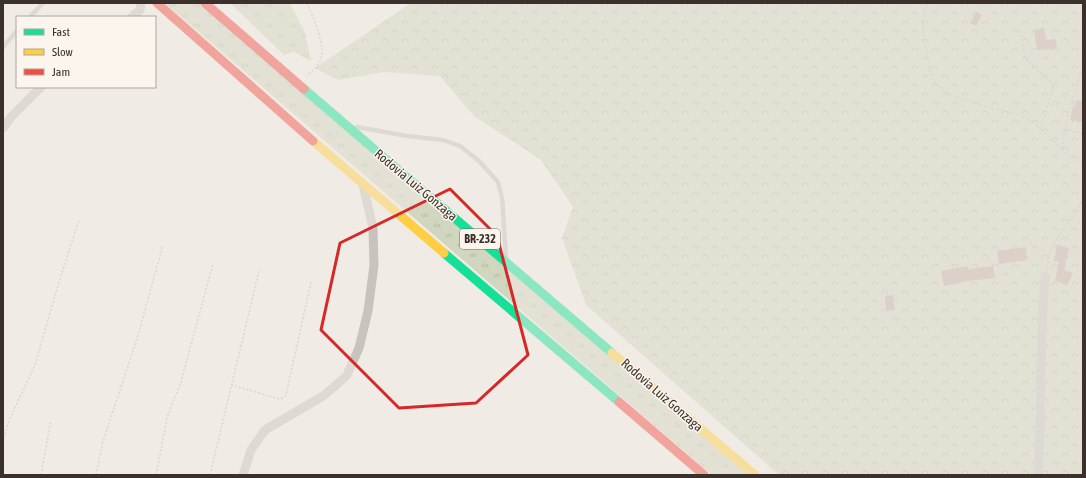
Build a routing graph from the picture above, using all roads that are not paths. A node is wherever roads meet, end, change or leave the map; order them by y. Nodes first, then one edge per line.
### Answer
1 (43, 3) edge
2 (141, 3) edge
3 (205, 3) edge
4 (157, 4) edge
5 (31, 16) edge
6 (133, 16) edge
7 (16, 32) edge
8 (3, 47) edge
9 (40, 88) edge
10 (347, 126) junction
11 (3, 128) edge
12 (362, 183) junction
13 (507, 262) junction
14 (1045, 276) road end
15 (243, 475) edge
16 (704, 475) edge
17 (755, 475) edge
18 (1038, 475) edge

1 - 5 lane
2 - 6 street
3 - 10 highway, Rodovia Luiz Gonzaga / BR-232
4 - 12 highway, BR-232
7 - 8 lane
9 - 11 street
10 - 13 highway, Rodovia Luiz Gonzaga / BR-232
10 - 13 lane
12 - 15 street
12 - 16 highway, BR-232
13 - 17 highway, Rodovia Luiz Gonzaga / BR-232
14 - 18 street

